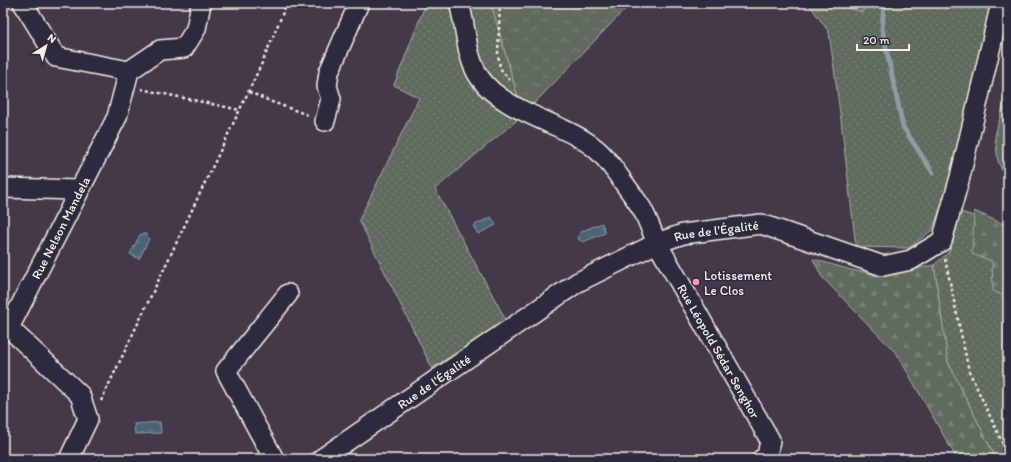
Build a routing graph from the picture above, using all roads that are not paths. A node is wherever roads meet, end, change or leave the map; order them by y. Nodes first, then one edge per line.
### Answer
1 (23, 3) edge
2 (201, 3) edge
3 (359, 3) edge
4 (460, 3) edge
5 (1001, 3) edge
6 (127, 79) junction
7 (325, 121) road end
8 (3, 188) edge
9 (79, 190) junction
10 (657, 243) junction
11 (288, 294) dead end
12 (6, 326) edge
13 (69, 459) edge
14 (274, 459) edge
15 (321, 459) edge
16 (762, 459) edge

1 - 6 street
2 - 6 street
3 - 7 street
4 - 10 street
5 - 10 street, Rue de l'Égalité
6 - 9 street, Rue Nelson Mandela
8 - 9 street
9 - 12 street, Rue Nelson Mandela
10 - 15 street, Rue de l'Égalité
10 - 16 street, Rue Léopold Sédar Senghor
11 - 14 street
12 - 13 street, Rue Nelson Mandela

